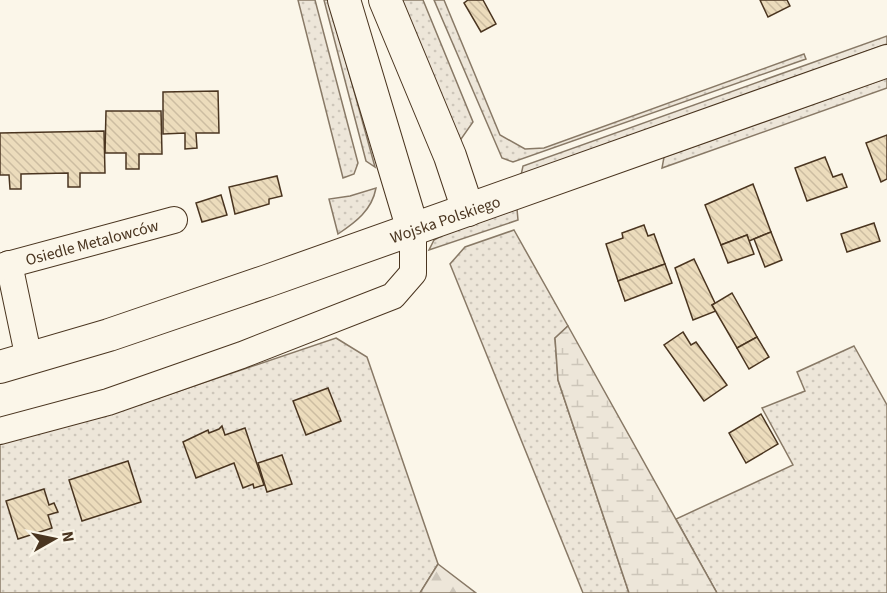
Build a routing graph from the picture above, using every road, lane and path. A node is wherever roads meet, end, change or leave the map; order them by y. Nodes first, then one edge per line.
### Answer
1 (344, 0) edge
2 (385, 0) edge
3 (887, 61) edge
4 (468, 210) junction
5 (174, 220) dead end
6 (413, 230) junction
7 (5, 265) edge
8 (14, 363) edge
9 (0, 431) edge

1 - 6 street
2 - 4 street
3 - 4 street, Wojska Polskiego
4 - 6 street, Wojska Polskiego
5 - 7 street, Osiedle Metalowców
6 - 8 street, Wojska Polskiego
6 - 9 street
7 - 8 street, Osiedle Metalowców

